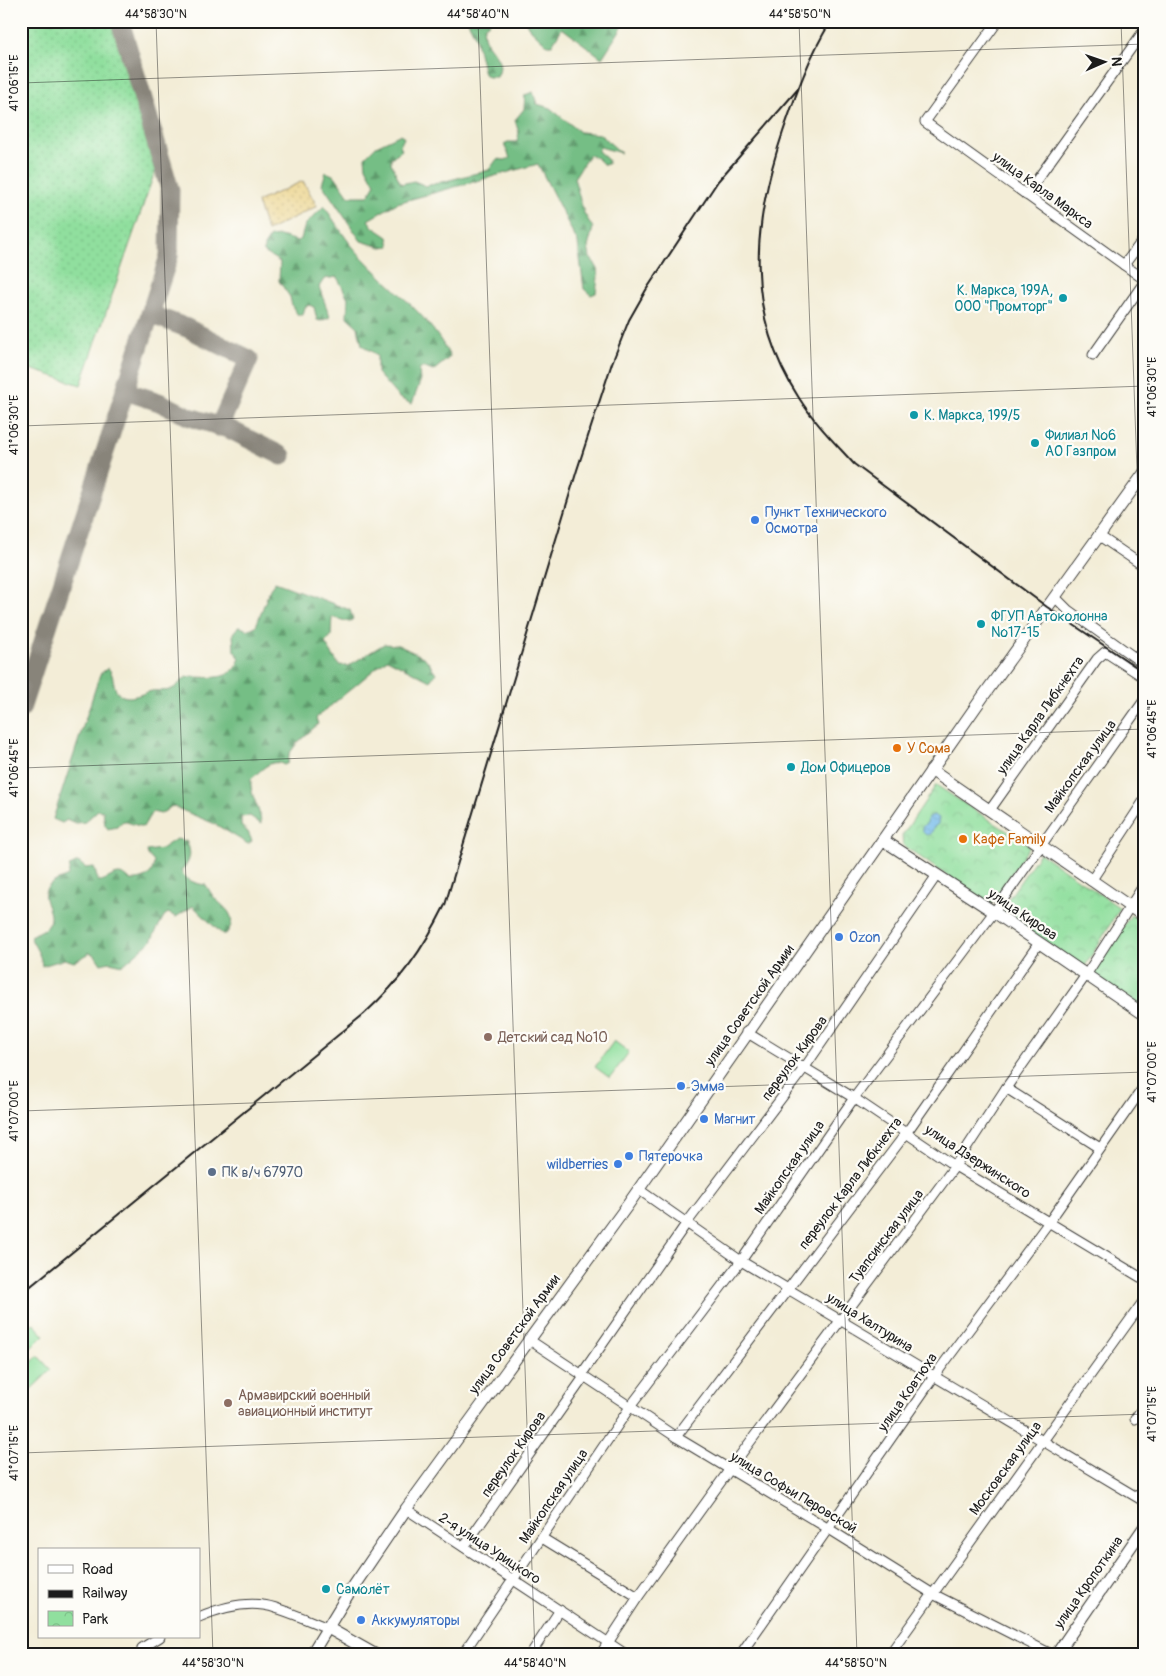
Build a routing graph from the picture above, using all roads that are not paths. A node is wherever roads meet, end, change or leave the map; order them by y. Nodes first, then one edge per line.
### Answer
1 (998, 21) edge
2 (1145, 29) edge
3 (1026, 195) junction
4 (1145, 237) edge
5 (1124, 265) junction
6 (1145, 280) edge
7 (1093, 355) dead end
8 (1145, 472) edge
9 (1098, 535) junction
10 (1145, 567) edge
11 (1054, 597) junction
12 (1145, 665) edge
13 (1145, 678) edge
14 (1145, 699) edge
15 (931, 770) junction
16 (1145, 799) edge
17 (990, 810) junction
18 (883, 840) junction
19 (1040, 845) junction
20 (937, 875) junction
21 (1091, 881) junction
22 (1145, 883) edge
23 (1129, 907) junction
24 (994, 912) junction
25 (1145, 917) edge
26 (1039, 943) junction
27 (1086, 975) junction
28 (1145, 1015) edge
29 (746, 1032) junction
30 (805, 1067) junction
31 (1145, 1085) edge
32 (1006, 1088) junction
33 (854, 1098) junction
34 (907, 1132) junction
35 (1100, 1148) junction
36 (955, 1166) junction
37 (638, 1189) junction
38 (1049, 1222) junction
39 (686, 1224) junction
40 (740, 1261) junction
41 (1145, 1280) edge
42 (787, 1288) junction
43 (1145, 1300) edge
44 (842, 1319) junction
45 (528, 1339) junction
46 (582, 1376) junction
47 (933, 1378) junction
48 (1145, 1404) edge
49 (630, 1407) junction
50 (1135, 1419) dead end
51 (676, 1437) junction
52 (1041, 1442) junction
53 (730, 1470) junction
54 (1145, 1502) edge
55 (406, 1509) junction
56 (1145, 1526) edge
57 (830, 1529) junction
58 (542, 1538) junction
59 (464, 1547) junction
60 (514, 1579) junction
61 (932, 1594) junction
62 (638, 1597) junction
63 (560, 1610) junction
64 (200, 1617) edge
65 (328, 1628) junction
66 (159, 1638) edge
67 (609, 1643) junction
68 (142, 1651) edge
69 (312, 1655) edge
70 (376, 1655) edge
71 (462, 1655) edge
72 (530, 1655) edge
73 (600, 1655) edge
74 (627, 1655) edge
75 (740, 1655) edge
76 (889, 1655) edge
77 (1054, 1655) edge

1 - 3 street, улица Карла Маркса
2 - 3 street
3 - 5 street, улица Карла Маркса
4 - 5 street
5 - 6 street, улица Карла Маркса
6 - 7 street, улица Карла Маркса
8 - 9 main road, улица Советской Армии
9 - 10 street
9 - 11 main road, улица Советской Армии
11 - 12 street
11 - 15 main road, улица Советской Армии
13 - 17 street, улица Карла Либкнехта
14 - 19 street, Майкопская улица
15 - 17 main road
15 - 18 main road, улица Советской Армии
16 - 21 street
17 - 19 main road
18 - 20 main road, улица Кирова
18 - 29 main road, улица Советской Армии
19 - 21 main road
19 - 24 street, Майкопская улица
20 - 24 main road, улица Кирова
20 - 30 street, переулок Кирова
21 - 23 main road
22 - 23 street, Туапсинская улица
23 - 25 main road
23 - 27 street, Туапсинская улица
24 - 26 main road, улица Кирова
24 - 33 street, Майкопская улица
26 - 27 main road, улица Кирова
26 - 34 street, переулок Карла Либкнехта
27 - 28 main road, улица Кирова
27 - 32 street, Туапсинская улица
29 - 30 street, улица Дзержинского
29 - 37 main road, улица Советской Армии
30 - 33 street, улица Дзержинского
30 - 39 street, переулок Кирова
31 - 35 street, улица Ковтюха
32 - 35 street
32 - 36 street, Туапсинская улица
33 - 34 street, улица Дзержинского
33 - 40 street, Майкопская улица
34 - 36 street, улица Дзержинского
34 - 42 street, переулок Карла Либкнехта
35 - 38 street, улица Ковтюха
36 - 38 street, улица Дзержинского
36 - 44 street, Туапсинская улица
37 - 39 street, улица Халтурина
37 - 45 main road, улица Советской Армии
38 - 41 street, улица Дзержинского
38 - 47 street, улица Ковтюха
39 - 40 street, улица Халтурина
39 - 46 street, переулок Кирова
40 - 42 street, улица Халтурина
40 - 49 street, Майкопская улица
42 - 44 street, улица Халтурина
42 - 51 street, переулок Карла Либкнехта
43 - 52 street, Московская улица
44 - 47 street, улица Халтурина
44 - 53 street, Туапсинская улица
45 - 46 street, улица Софьи Перовской
45 - 55 main road, улица Советской Армии
46 - 49 street, улица Софьи Перовской
46 - 59 street, переулок Кирова
47 - 52 street, улица Халтурина
47 - 57 street, улица Ковтюха
48 - 50 street
49 - 51 street, улица Софьи Перовской
49 - 58 street, Майкопская улица
51 - 53 street, улица Софьи Перовской
52 - 54 street, улица Халтурина
52 - 61 street, Московская улица
53 - 57 street, улица Софьи Перовской
53 - 62 street, Туапсинская улица
55 - 59 street, 2-я улица Урицкого
55 - 65 main road, улица Советской Армии
56 - 77 main road, улица Кропоткина
57 - 61 street, улица Софьи Перовской
57 - 75 street, улица Ковтюха
58 - 60 street, Майкопская улица
58 - 62 street
59 - 60 street, 2-я улица Урицкого
60 - 63 street, 2-я улица Урицкого
60 - 71 street, Майкопская улица
61 - 76 street, Московская улица
61 - 77 street, улица Софьи Перовской
62 - 67 street, Туапсинская улица
63 - 67 street, 2-я улица Урицкого
63 - 72 street
64 - 65 street
65 - 69 main road, улица Советской Армии
65 - 70 main road
66 - 68 street
67 - 73 street, Туапсинская улица
67 - 74 street, 2-я улица Урицкого

